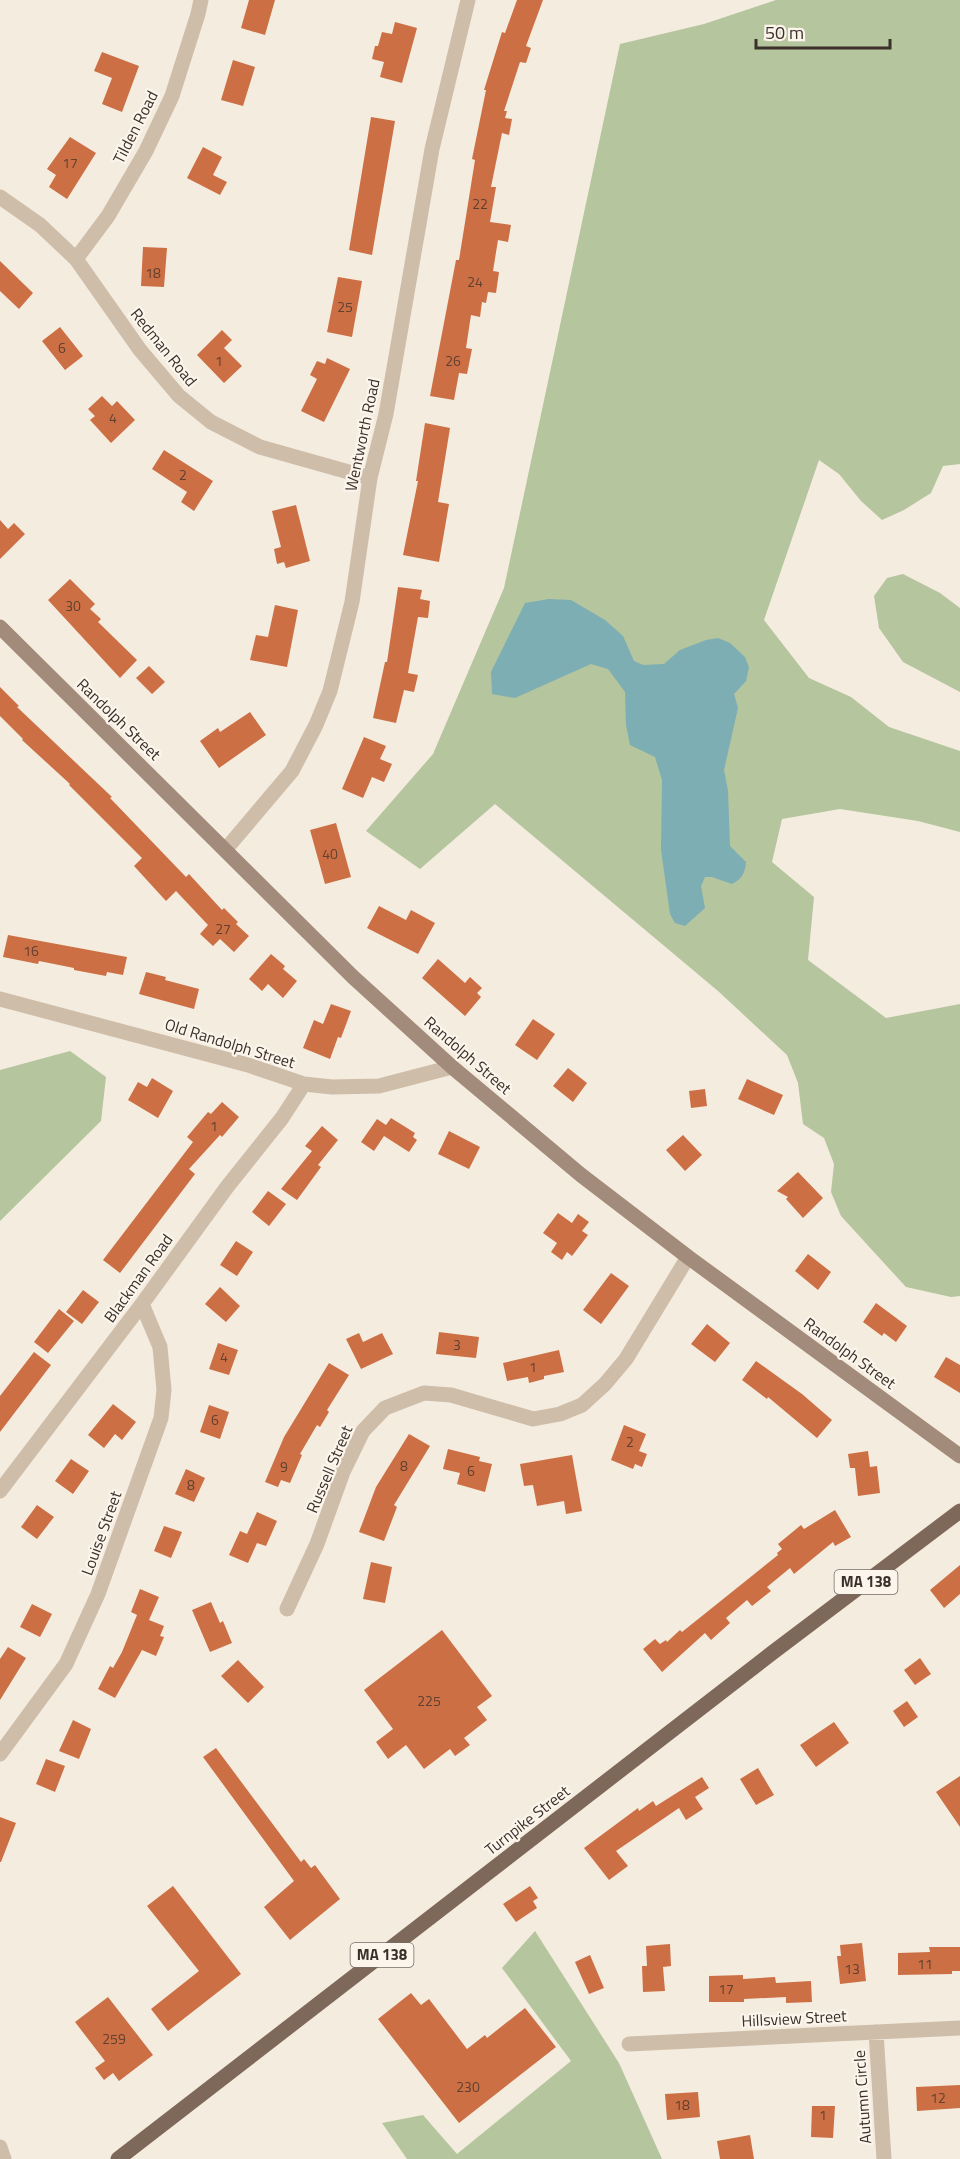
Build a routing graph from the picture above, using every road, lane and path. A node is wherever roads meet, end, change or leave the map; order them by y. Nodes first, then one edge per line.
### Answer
1 (201, 0) edge
2 (468, 0) edge
3 (0, 197) edge
4 (76, 259) junction
5 (370, 478) junction
6 (0, 627) edge
7 (226, 849) junction
8 (0, 999) edge
9 (452, 1067) junction
10 (304, 1084) junction
11 (688, 1257) junction
12 (142, 1304) junction
13 (960, 1456) edge
14 (0, 1491) edge
15 (960, 1511) edge
16 (287, 1609) dead end
17 (0, 1754) edge
18 (960, 2028) edge
19 (876, 2032) junction
20 (629, 2044) dead end
21 (0, 2147) edge
22 (4, 2159) edge
23 (118, 2159) edge
24 (884, 2159) edge

1 - 4 street, Tilden Road
2 - 5 street, Wentworth Road
3 - 4 street, Redman Road
4 - 5 street, Redman Road
5 - 7 street, Wentworth Road
6 - 7 main road, Randolph Street
7 - 9 main road, Randolph Street
8 - 10 street, Old Randolph Street
9 - 10 street, Old Randolph Street
9 - 11 main road, Randolph Street
10 - 12 street, Blackman Road
11 - 13 main road, Randolph Street
11 - 16 street, Russell Street
12 - 14 street, Blackman Road
12 - 17 street, Louise Street
15 - 23 main road, Turnpike Street / MA 138
18 - 19 street, Hillsview Street
19 - 20 street, Hillsview Street
19 - 24 street, Autumn Circle
21 - 22 street

